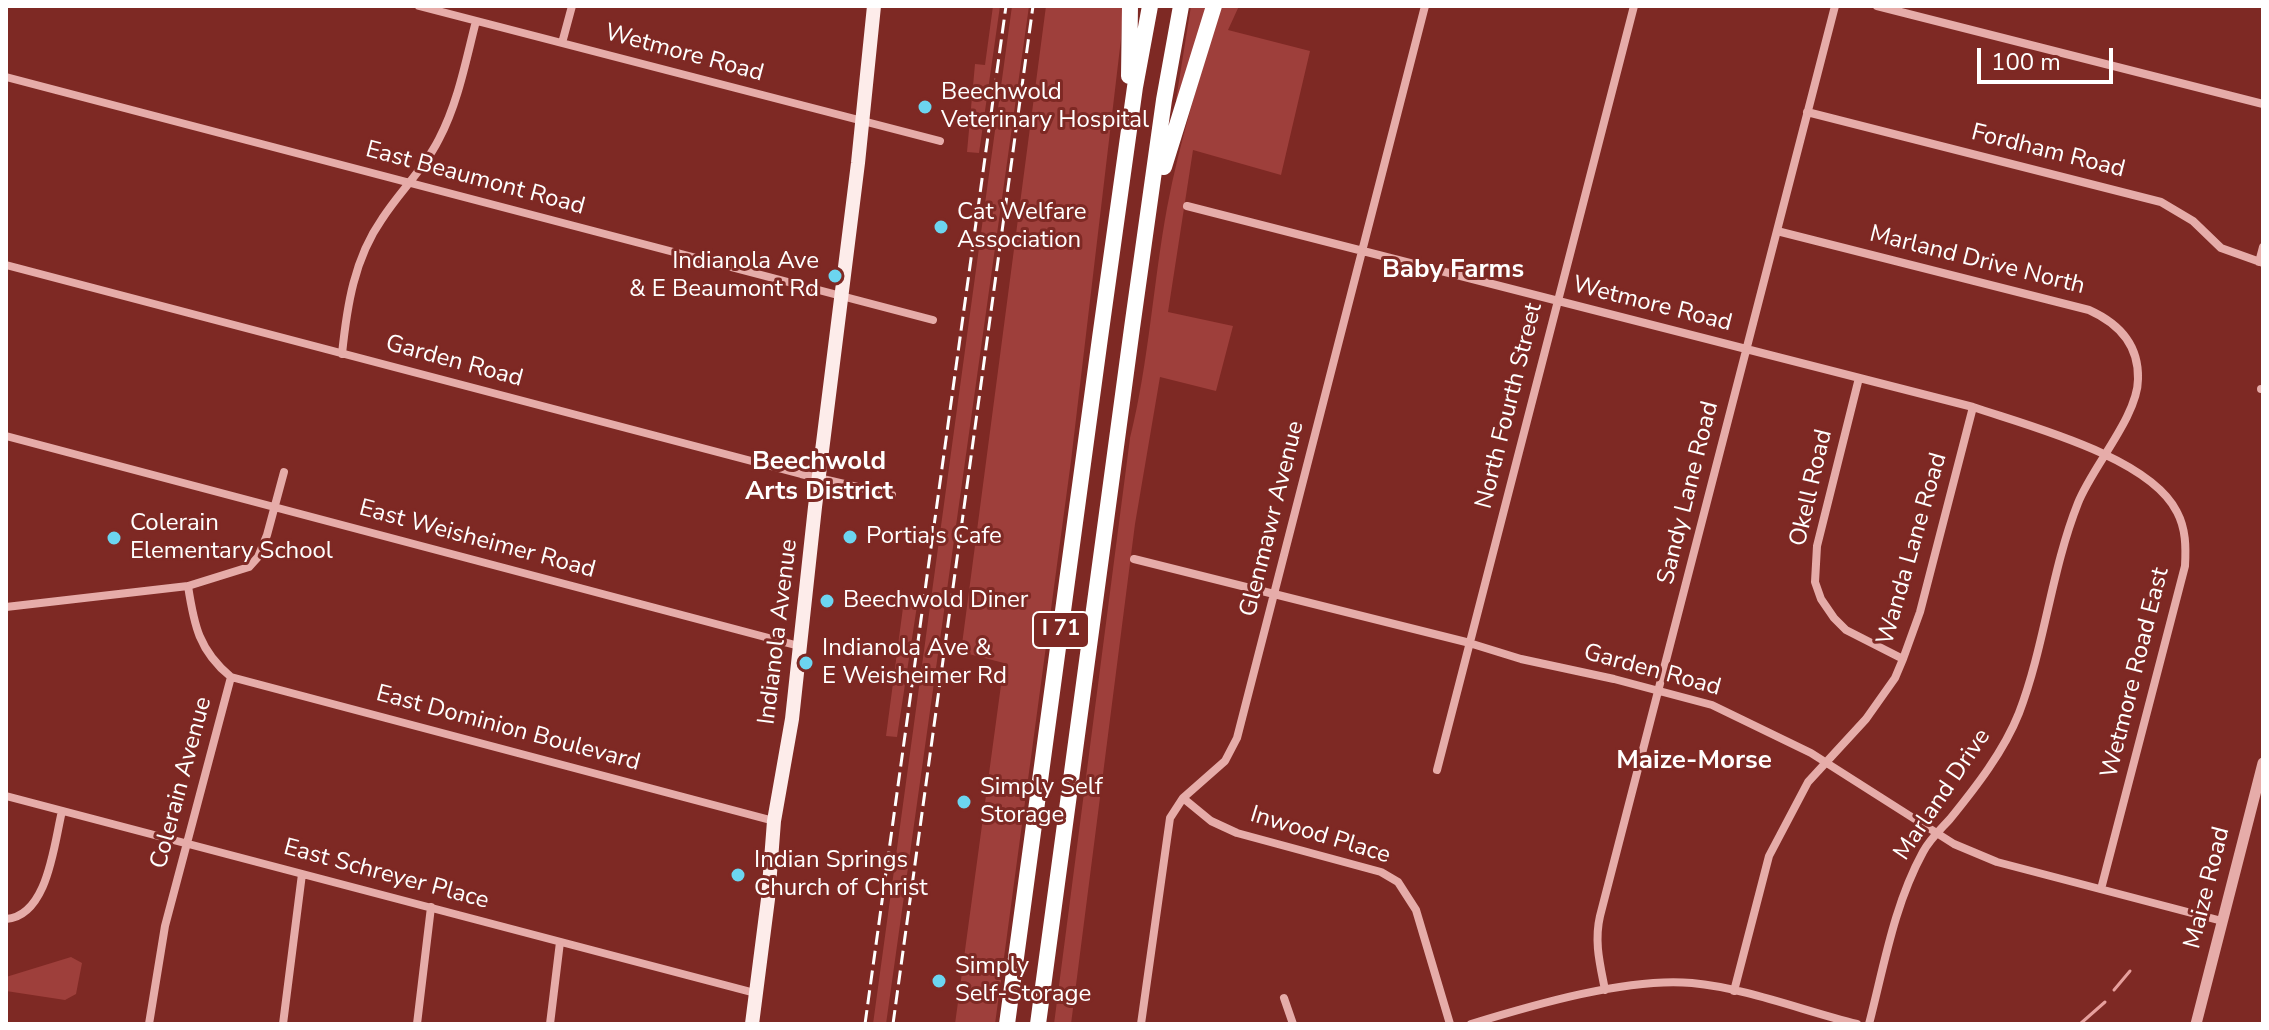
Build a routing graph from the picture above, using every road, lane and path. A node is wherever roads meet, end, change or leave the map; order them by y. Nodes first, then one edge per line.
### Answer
1 (419, 6) edge
2 (572, 6) edge
3 (874, 6) edge
4 (1130, 6) edge
5 (1150, 6) edge
6 (1181, 6) edge
7 (1214, 6) edge
8 (1425, 6) edge
9 (1634, 6) edge
10 (1835, 6) edge
11 (1877, 6) edge
12 (476, 21) junction
13 (562, 43) junction
14 (6, 77) edge
15 (2263, 104) edge
16 (1807, 112) junction
17 (863, 121) junction
18 (1129, 134) junction
19 (940, 141) dead end
20 (410, 183) junction
21 (1187, 206) dead end
22 (1777, 231) junction
23 (1145, 239) junction
24 (2263, 247) edge
25 (1362, 251) junction
26 (2261, 262) edge
27 (6, 265) edge
28 (841, 296) junction
29 (1557, 302) junction
30 (933, 320) dead end
31 (1747, 349) junction
32 (342, 354) junction
33 (1859, 378) junction
34 (1973, 407) junction
35 (6, 436) edge
36 (2104, 455) junction
37 (284, 472) dead end
38 (819, 478) junction
39 (892, 495) dead end
40 (275, 508) junction
41 (1134, 559) dead end
42 (188, 586) junction
43 (1274, 593) junction
44 (6, 607) edge
45 (1468, 643) junction
46 (799, 646) junction
47 (1903, 659) junction
48 (231, 677) junction
49 (1659, 690) junction
50 (1826, 763) junction
51 (2263, 763) edge
52 (1437, 770) dead end
53 (6, 796) edge
54 (1183, 798) junction
55 (62, 811) junction
56 (774, 821) junction
57 (1937, 833) junction
58 (187, 843) junction
59 (302, 874) junction
60 (2101, 889) junction
61 (431, 907) junction
62 (6, 919) edge
63 (2222, 921) junction
64 (560, 942) junction
65 (1605, 990) junction
66 (1734, 991) junction
67 (755, 993) junction
68 (1284, 998) dead end
69 (149, 1024) edge
70 (283, 1024) edge
71 (417, 1024) edge
72 (550, 1024) edge
73 (752, 1024) edge
74 (1007, 1024) edge
75 (1038, 1024) edge
76 (1141, 1024) edge
77 (1293, 1024) edge
78 (1450, 1024) edge
79 (1471, 1024) edge
80 (1857, 1024) edge
81 (1869, 1024) edge
82 (2196, 1024) edge

1 - 12 street, Wetmore Road
2 - 13 street
3 - 17 main road, Indianola Avenue
4 - 18 highway
5 - 18 highway, I 71
6 - 23 highway, I 71
7 - 23 highway
8 - 25 street, Glenmawr Avenue
9 - 29 street, North Fourth Street
10 - 16 street, Sandy Lane Road
11 - 15 street
12 - 13 street, Wetmore Road
12 - 20 street
13 - 17 street, Wetmore Road
14 - 20 street, East Beaumont Road
16 - 22 street, Sandy Lane Road
16 - 26 street, Fordham Road
17 - 19 street, Wetmore Road
17 - 28 main road, Indianola Avenue
18 - 74 highway, I 71
20 - 28 street, East Beaumont Road
20 - 32 street
21 - 25 street, Wetmore Road
22 - 31 street, Sandy Lane Road
22 - 36 street, Marland Drive North
23 - 75 highway, I 71
24 - 26 street
25 - 29 street, Wetmore Road
25 - 43 street, Glenmawr Avenue
27 - 32 street, Garden Road
28 - 30 street, East Beaumont Road
28 - 38 main road, Indianola Avenue
29 - 31 street, Wetmore Road
29 - 45 street, North Fourth Street
31 - 33 street, Wetmore Road
31 - 49 street, Sandy Lane Road
32 - 38 street, Garden Road
33 - 34 street, Wetmore Road
33 - 47 street, Okell Road
34 - 36 street, Wetmore Road
34 - 47 street, Wanda Lane Road
35 - 40 street, East Weisheimer Road
36 - 57 street, Marland Drive
36 - 60 street, Wetmore Road East
37 - 40 street
38 - 39 street, Garden Road
38 - 46 main road, Indianola Avenue
40 - 42 street
40 - 46 street, East Weisheimer Road
41 - 43 street, Garden Road
42 - 44 street
42 - 48 street, Colerain Avenue
43 - 45 street, Garden Road
43 - 54 street, Glenmawr Avenue
45 - 49 street, Garden Road
45 - 52 street, North Fourth Street
46 - 56 main road, Indianola Avenue
47 - 50 street, Wanda Lane Road
48 - 56 street, East Dominion Boulevard
48 - 58 street, Colerain Avenue
49 - 50 street, Garden Road
49 - 65 street, Sandy Lane Road
50 - 57 street, Garden Road
50 - 66 street, Wanda Lane Road
51 - 63 street, Maize Road
53 - 55 street, East Schreyer Place
54 - 76 street, Glenmawr Avenue
54 - 78 street, Inwood Place
55 - 58 street, East Schreyer Place
55 - 62 street
56 - 67 main road, Indianola Avenue
57 - 60 street, Garden Road
57 - 81 street, Marland Drive
58 - 59 street, East Schreyer Place
58 - 69 street, Colerain Avenue
59 - 61 street, East Schreyer Place
59 - 70 street
60 - 63 street, Garden Road
61 - 64 street, East Schreyer Place
61 - 71 street
63 - 82 street, Maize Road
64 - 67 street, East Schreyer Place
64 - 72 street
65 - 66 street
65 - 79 street
66 - 80 street
67 - 73 main road, Indianola Avenue
68 - 77 street

